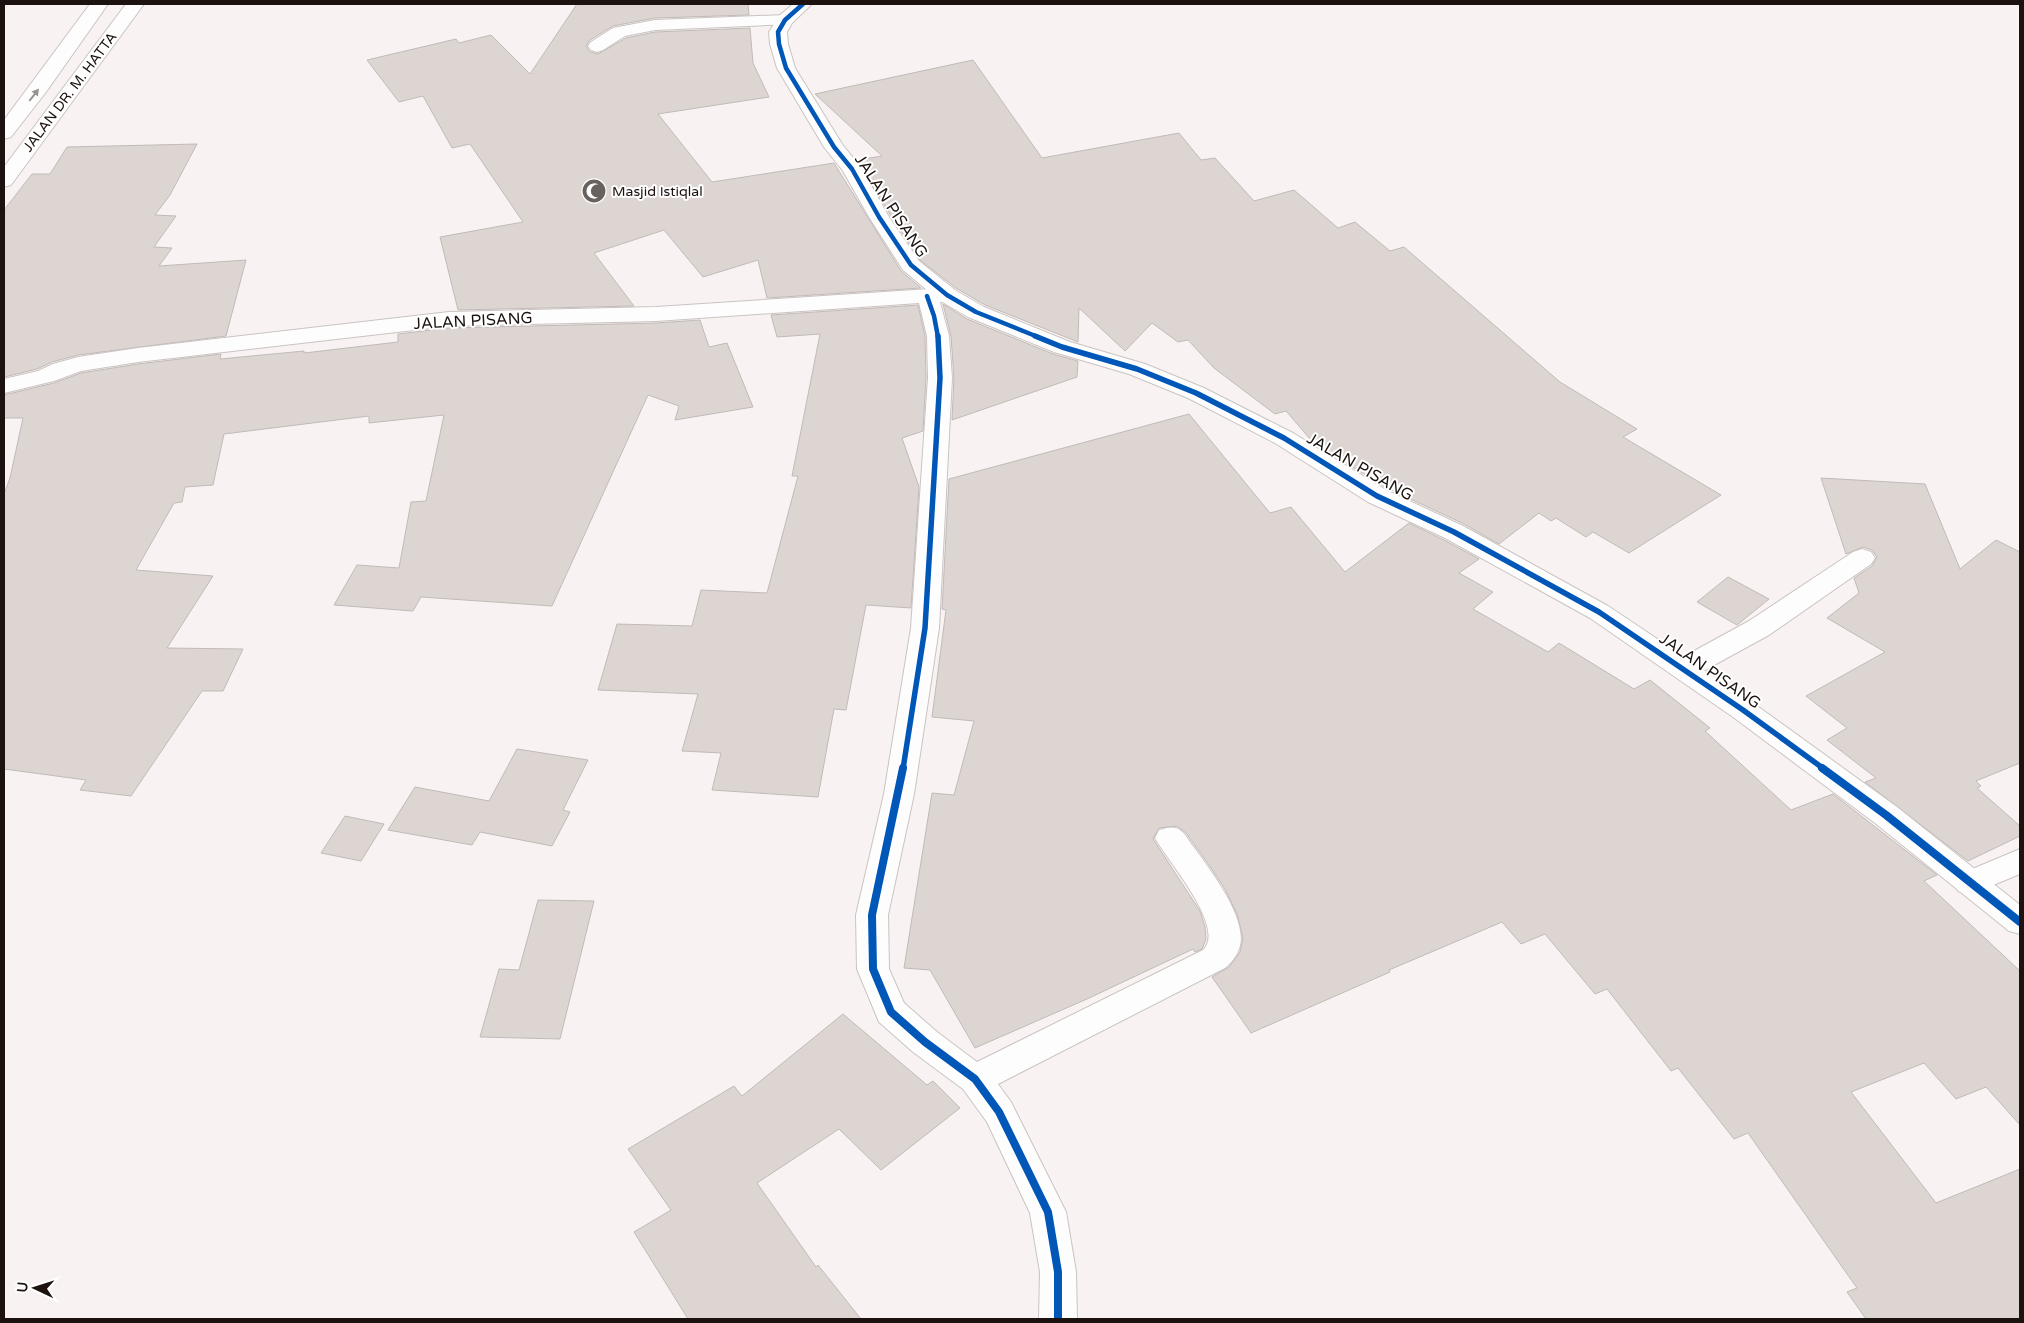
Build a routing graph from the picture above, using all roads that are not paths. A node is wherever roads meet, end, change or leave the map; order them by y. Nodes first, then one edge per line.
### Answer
1 (99, 4) edge
2 (135, 4) edge
3 (794, 12) edge
4 (598, 46) dead end
5 (4, 133) edge
6 (4, 181) edge
7 (937, 295) junction
8 (4, 386) edge
9 (1862, 558) dead end
10 (1684, 669) junction
11 (1170, 838) dead end
12 (2020, 861) edge
13 (1969, 883) junction
14 (2020, 922) edge
15 (975, 1079) junction
16 (1058, 1319) edge

5 -> 1 street, JALAN DR. M. HATTA
2 - 6 street, JALAN DR. M. HATTA
3 - 4 street
3 - 7 street, JALAN PISANG
7 - 8 street, JALAN PISANG
7 - 10 street, JALAN PISANG
7 - 15 street
9 - 10 street
10 - 13 street, JALAN PISANG
11 - 15 street
12 - 13 street
13 - 14 street, JALAN PISANG
15 - 16 street

